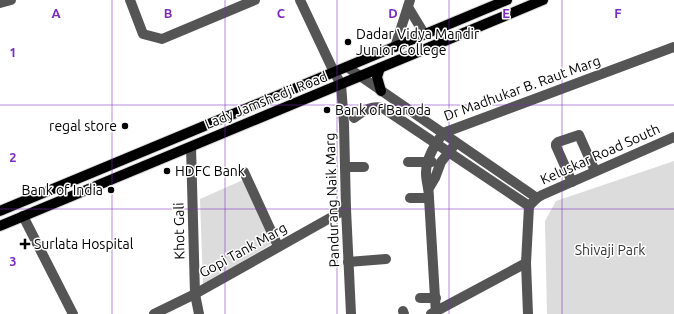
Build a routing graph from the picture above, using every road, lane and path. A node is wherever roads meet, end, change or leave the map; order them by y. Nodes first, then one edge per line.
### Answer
1 (11, 0) edge
2 (130, 0) edge
3 (256, 0) edge
4 (300, 0) edge
5 (507, 0) edge
6 (543, 0) edge
7 (0, 3) edge
8 (409, 3) edge
9 (425, 34) junction
10 (394, 47) junction
11 (674, 47) edge
12 (346, 67) junction
13 (380, 68) junction
14 (334, 72) junction
15 (361, 76) junction
16 (341, 84) junction
17 (381, 90) junction
18 (390, 97) junction
19 (383, 108) junction
20 (354, 118) dead end
21 (443, 133) junction
22 (674, 137) edge
23 (456, 142) junction
24 (436, 144) junction
25 (191, 147) junction
26 (449, 152) junction
27 (408, 162) dead end
28 (427, 162) junction
29 (441, 162) junction
30 (345, 167) junction
31 (364, 167) dead end
32 (595, 171) junction
33 (244, 172) dead end
34 (572, 182) junction
35 (429, 193) junction
36 (410, 198) dead end
37 (537, 198) junction
38 (529, 206) junction
39 (346, 209) junction
40 (0, 211) edge
41 (23, 216) junction
42 (0, 226) edge
43 (278, 246) junction
44 (386, 259) dead end
45 (348, 262) junction
46 (526, 263) junction
47 (195, 294) junction
48 (420, 298) dead end
49 (436, 298) junction
50 (434, 313) edge
51 (73, 314) edge
52 (154, 314) edge
53 (199, 314) edge
54 (350, 314) edge
55 (528, 314) edge

1 - 7 street
2 - 3 street
4 - 14 street
5 - 9 main road, Lady Jamshedji Road
6 - 13 main road, Lady Jamshedji Road
8 - 9 street
8 - 10 street
9 - 10 main road, Lady Jamshedji Road
10 - 12 main road, Lady Jamshedji Road
11 - 21 street, Dr Madhukar B. Raut Marg
12 - 14 main road, Lady Jamshedji Road
12 - 15 street
13 - 15 main road, Lady Jamshedji Road
13 - 17 main road
14 - 16 street
14 - 40 main road, Lady Jamshedji Road
15 - 16 main road, Lady Jamshedji Road
15 - 17 street
16 - 25 main road, Lady Jamshedji Road
16 - 30 street, Pandurang Naik Marg
17 - 18 street
18 - 19 street
18 - 21 street
19 - 20 street
19 - 24 street
21 - 23 street
21 - 24 street, Dr Madhukar B. Raut Marg
22 - 32 street, Keluskar Road South
23 - 26 street
23 - 37 street
24 - 26 street
24 - 28 street, Dr Madhukar B. Raut Marg
25 - 41 main road, Lady Jamshedji Road
25 - 47 street, Khot Gali
26 - 29 street
26 - 38 street
27 - 28 street
28 - 29 street
28 - 35 street, Dr Madhukar B. Raut Marg
29 - 35 street
30 - 31 street
30 - 39 street, Pandurang Naik Marg
32 - 34 street, Keluskar Road South
32 - 34 street
33 - 43 street
34 - 37 street, Keluskar Road South
35 - 36 street
35 - 49 street, Dr Madhukar B. Raut Marg
37 - 38 street
38 - 46 street
39 - 43 street, Gopi Tank Marg
39 - 45 street, Pandurang Naik Marg
41 - 42 main road, Lady Jamshedji Road
41 - 51 street
43 - 47 street, Gopi Tank Marg
44 - 45 street
45 - 54 street, Pandurang Naik Marg
46 - 50 street
46 - 55 street
47 - 52 street, Gopi Tank Marg
47 - 53 street, Khot Gali
48 - 49 street
49 - 50 street, Dr Madhukar B. Raut Marg

